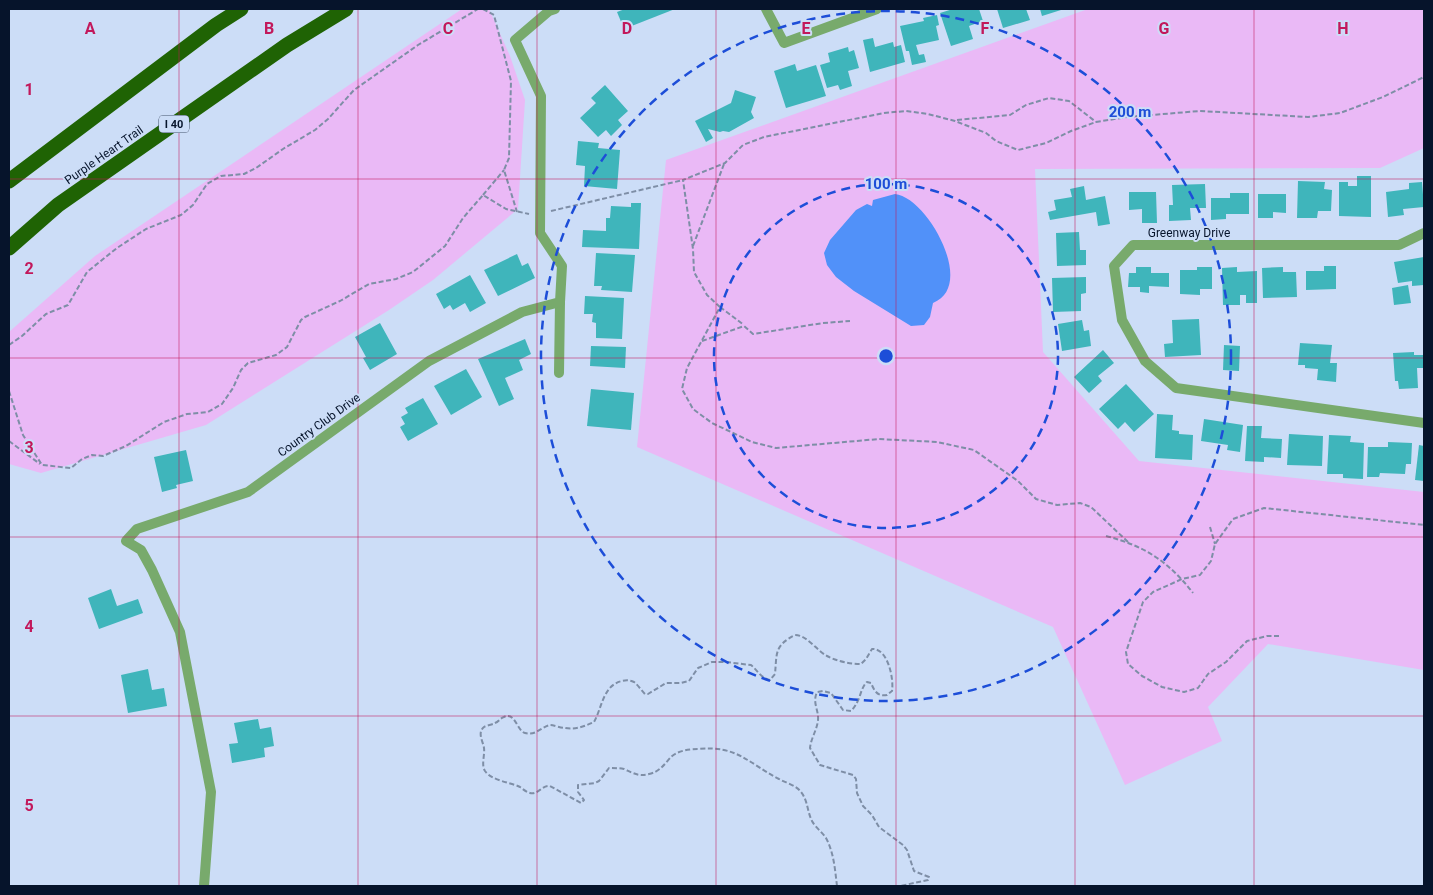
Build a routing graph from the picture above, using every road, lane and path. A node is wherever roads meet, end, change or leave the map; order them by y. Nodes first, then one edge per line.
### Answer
1 (240, 9) edge
2 (346, 9) edge
3 (478, 9) edge
4 (483, 9) edge
5 (555, 9) edge
6 (766, 9) edge
7 (876, 9) edge
8 (1424, 77) edge
9 (955, 120) junction
10 (1096, 122) junction
11 (725, 163) junction
12 (504, 170) junction
13 (683, 180) junction
14 (9, 181) edge
15 (483, 195) junction
16 (518, 212) junction
17 (540, 213) junction
18 (1424, 233) edge
19 (9, 248) edge
20 (693, 249) junction
21 (560, 302) junction
22 (720, 307) junction
23 (850, 321) dead end
24 (744, 326) junction
25 (702, 341) junction
26 (9, 345) edge
27 (559, 373) dead end
28 (9, 391) edge
29 (1424, 423) edge
30 (9, 441) edge
31 (42, 465) junction
32 (1424, 524) edge
33 (1210, 527) dead end
34 (1106, 536) dead end
35 (1128, 542) junction
36 (1215, 544) junction
37 (1182, 579) junction
38 (1193, 593) dead end
39 (1279, 636) dead end
40 (204, 886) edge
41 (837, 886) edge
42 (900, 886) edge

1 - 14 highway
2 - 19 highway, Purple Heart Trail / I 40
3 - 26 path
4 - 12 path
5 - 17 street
6 - 7 street
8 - 10 path
9 - 10 path
9 - 10 path
9 - 11 path
11 - 13 path
11 - 20 path
12 - 15 path
12 - 16 path
13 - 17 path
13 - 20 path
15 - 16 path
15 - 31 path
16 - 17 path
17 - 21 street
18 - 29 street, Greenway Drive
20 - 22 path
21 - 27 street
21 - 40 street, Country Club Drive
22 - 24 path
22 - 25 path
23 - 24 path
24 - 25 path
25 - 35 path
28 - 31 path
30 - 31 path
32 - 36 path
33 - 36 path
34 - 35 path
35 - 37 path
36 - 37 path
37 - 38 path
37 - 39 path
41 - 42 path

